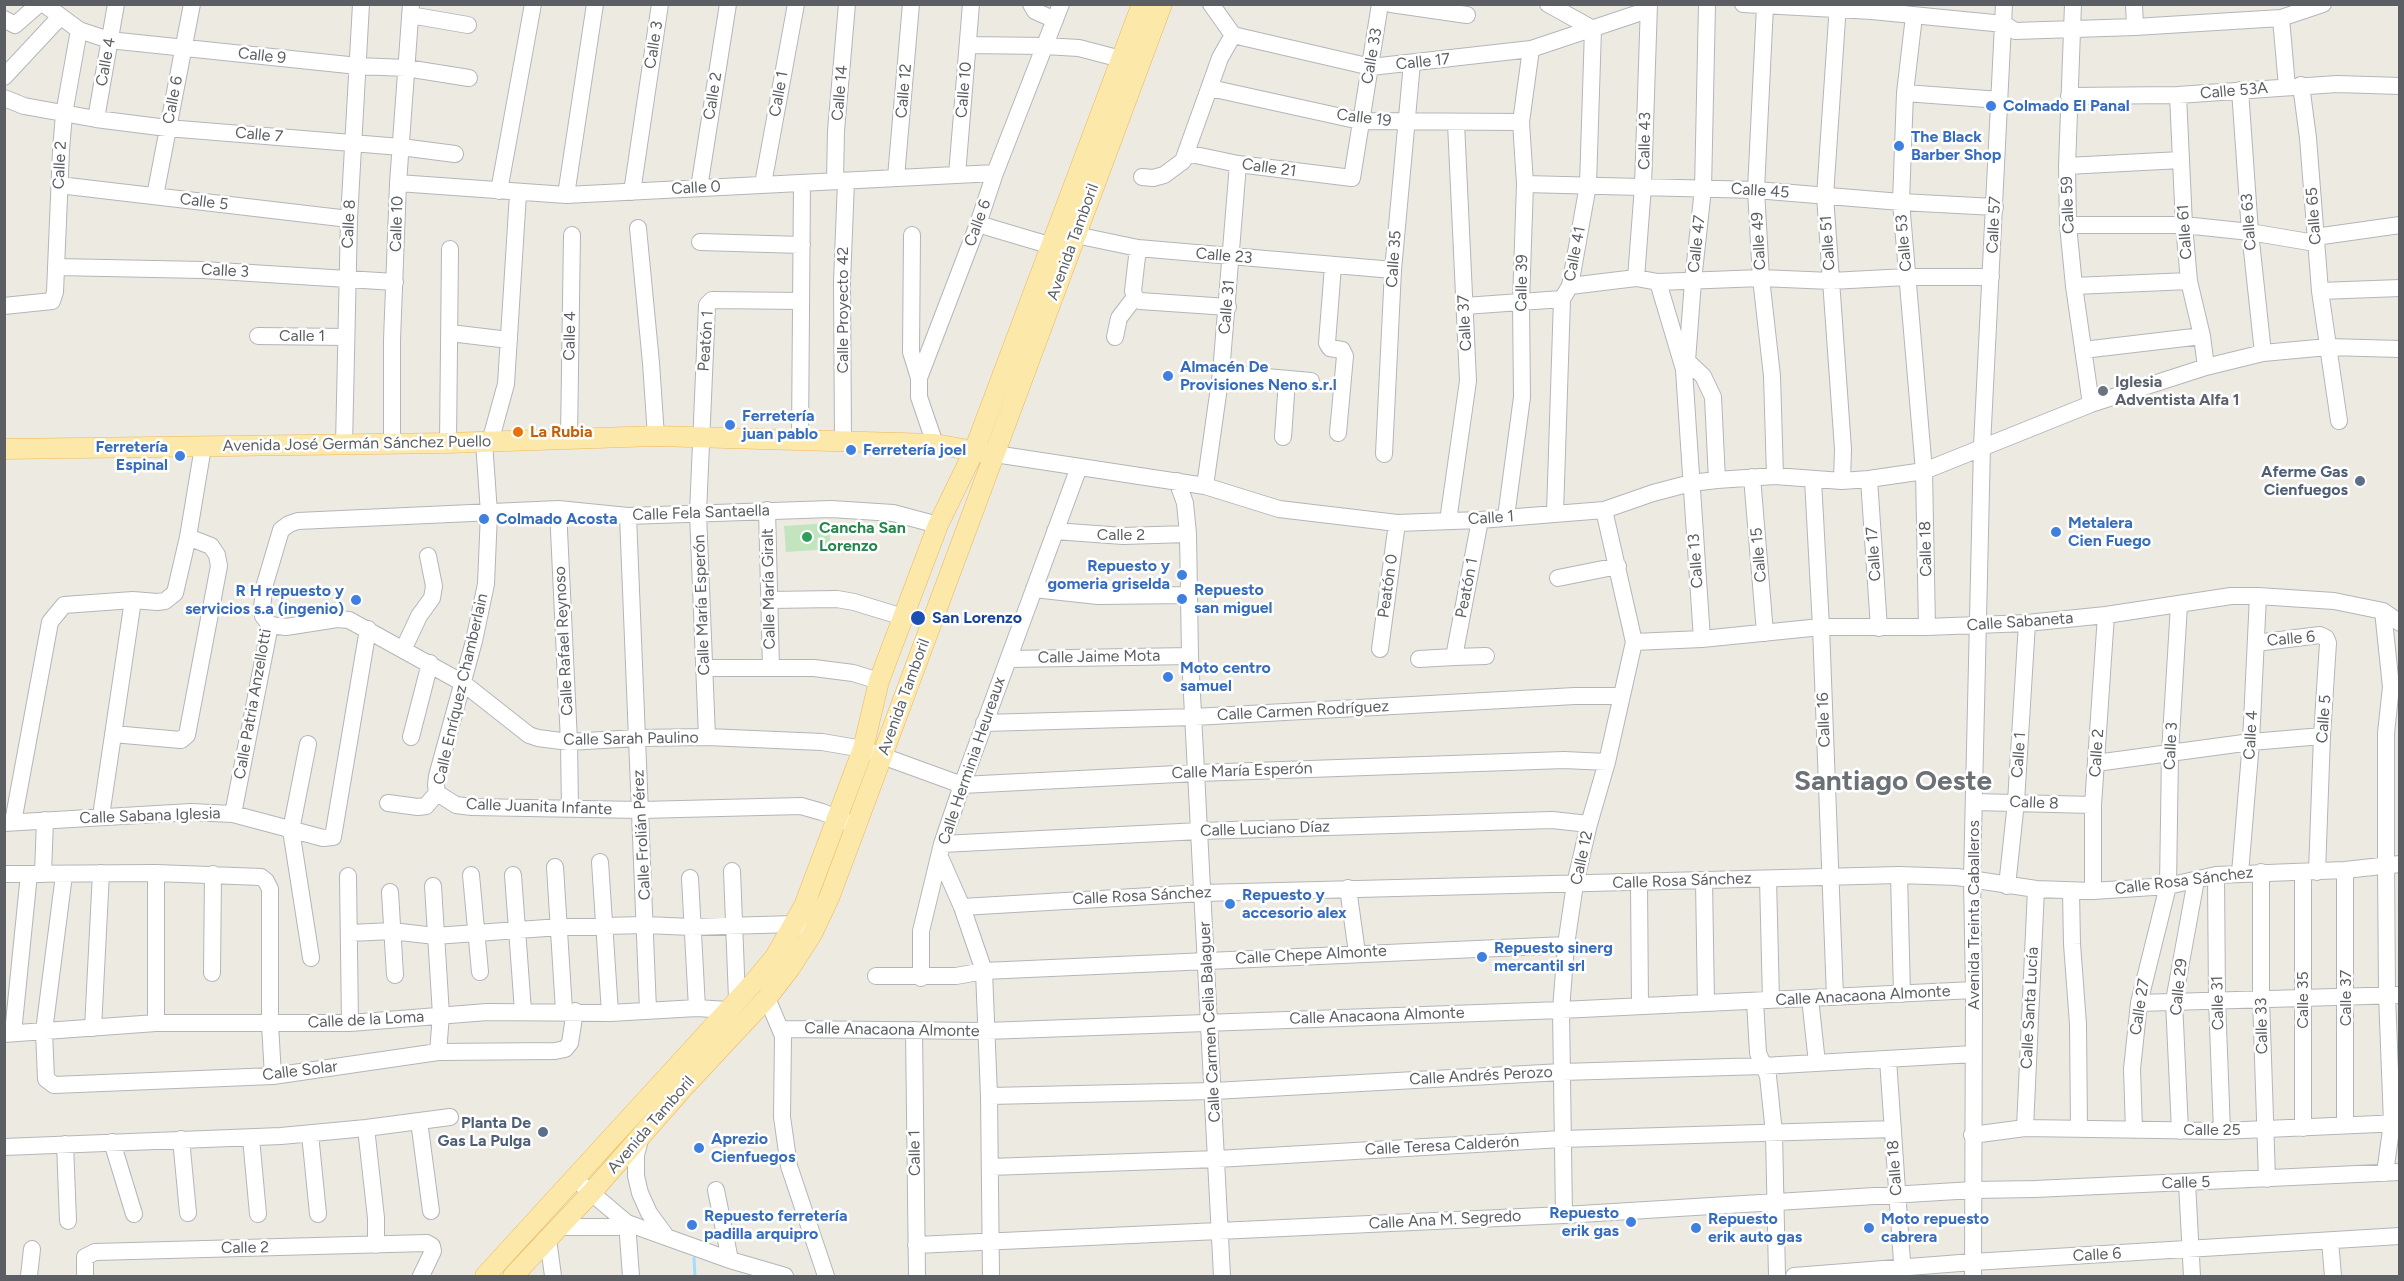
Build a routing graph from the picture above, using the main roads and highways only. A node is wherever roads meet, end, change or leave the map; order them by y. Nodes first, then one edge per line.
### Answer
1 (1142, 4) edge
2 (1162, 4) edge
3 (1062, 237) junction
4 (4, 449) edge
5 (974, 451) junction
6 (996, 454) junction
7 (485, 1276) edge
8 (513, 1276) edge

1 - 3 main road, Avenida Tamboril
2 - 3 main road, Avenida Tamboril
3 - 5 main road, Avenida Tamboril
3 - 6 main road, Avenida Tamboril
4 - 5 main road, Avenida José Germán Sánchez Puello
5 - 6 main road, Avenida José Germán Sánchez Puello
5 - 7 main road, Avenida Tamboril
6 - 8 main road, Avenida Tamboril

